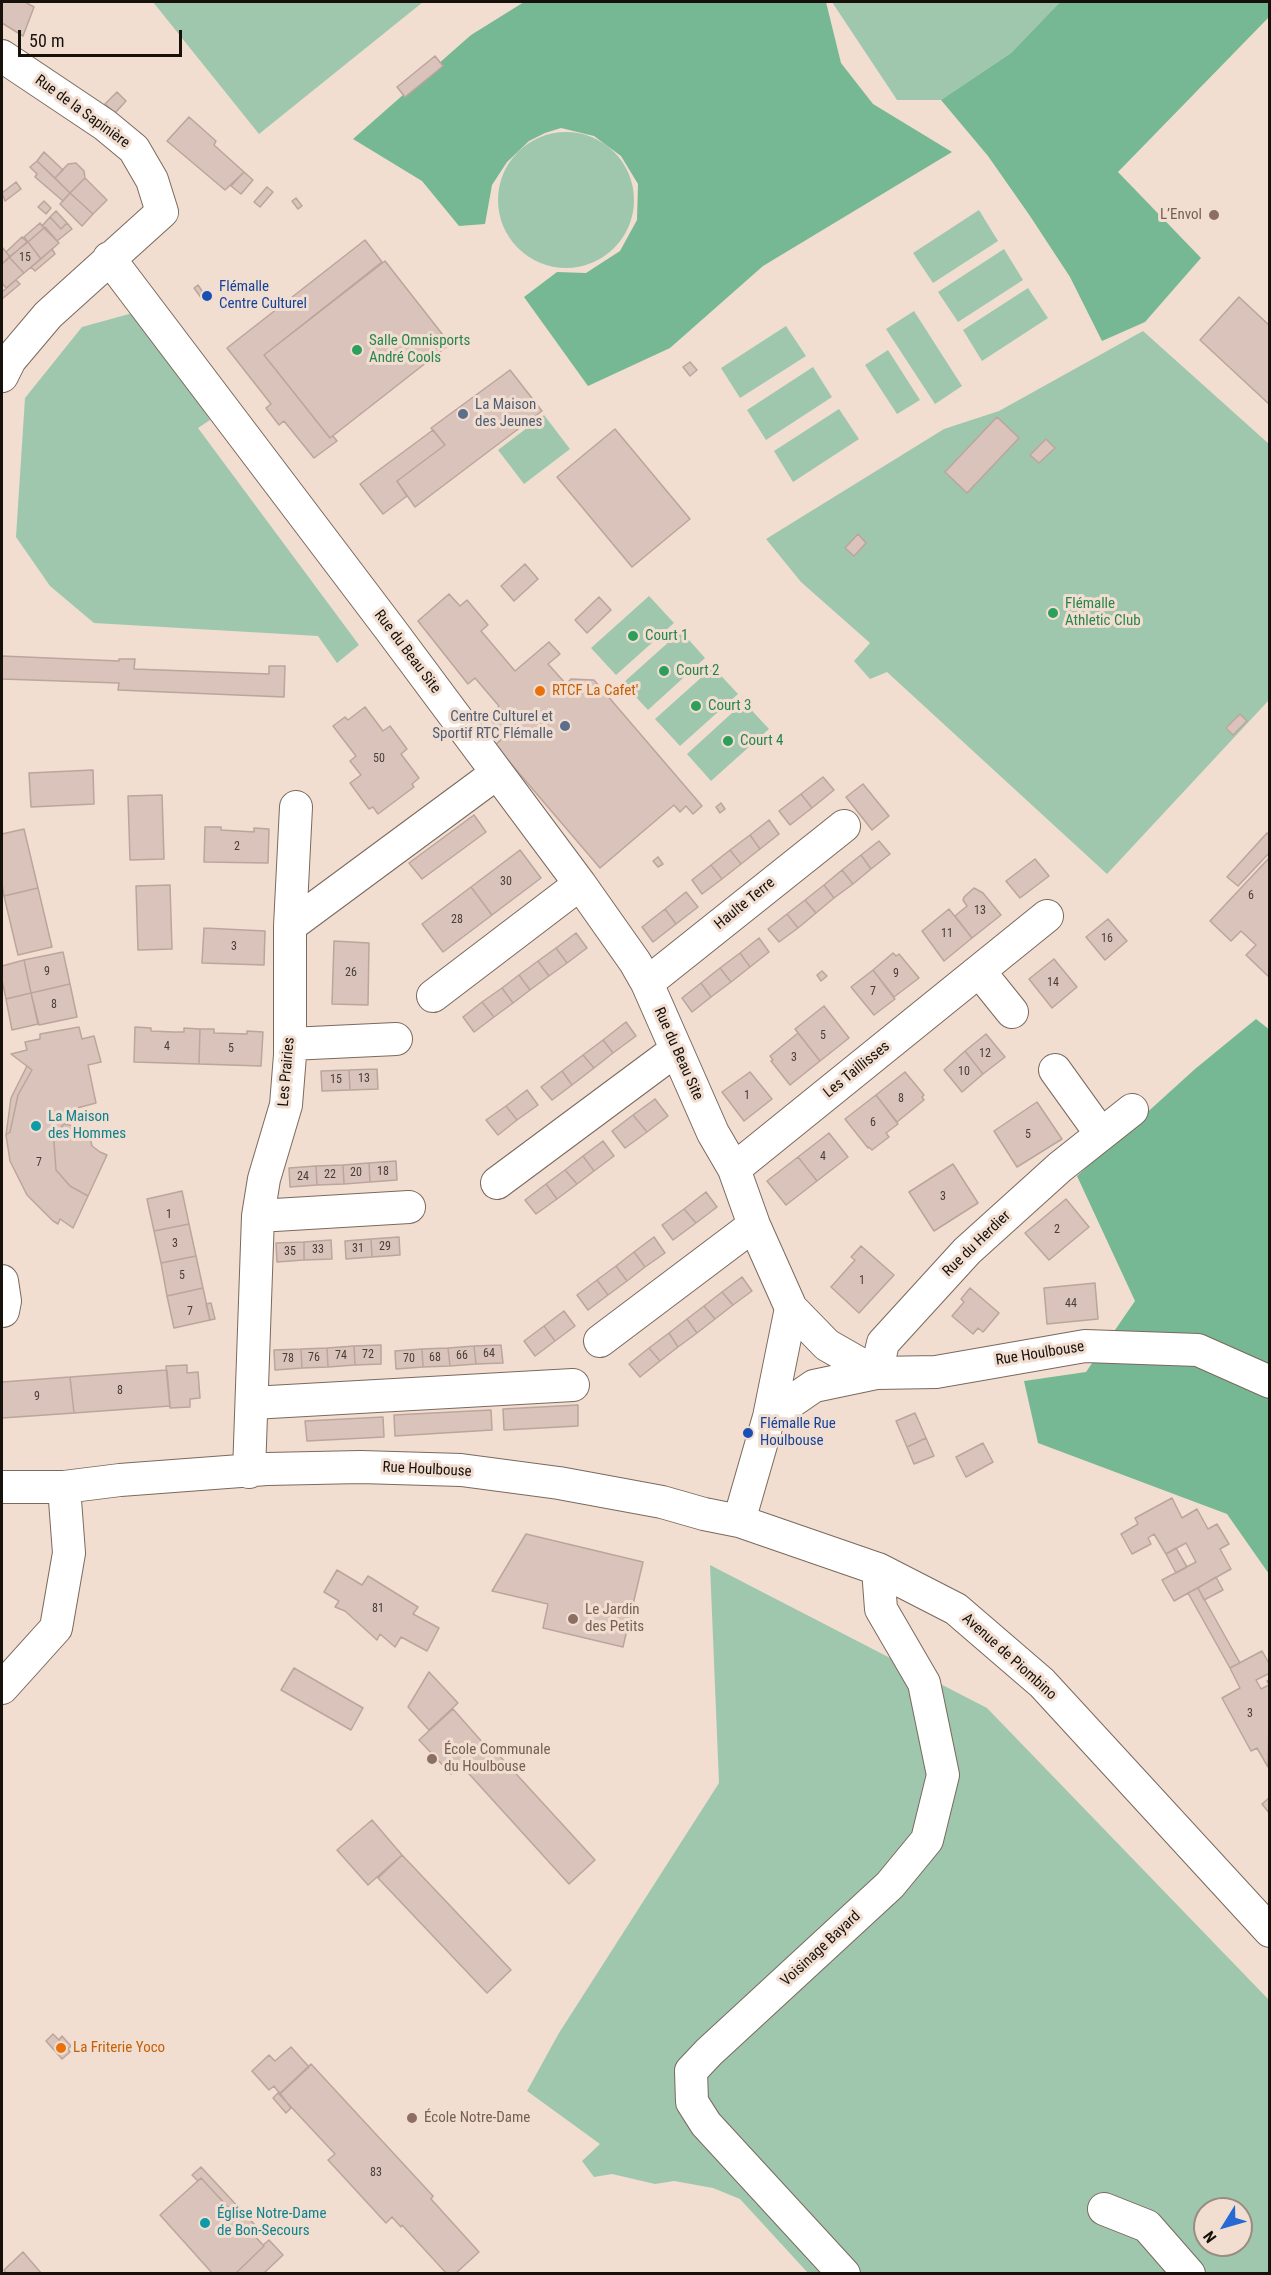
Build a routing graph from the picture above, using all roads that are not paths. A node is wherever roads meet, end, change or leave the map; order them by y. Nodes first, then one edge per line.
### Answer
1 (2, 56) edge
2 (109, 258) junction
3 (2, 376) edge
4 (497, 773) junction
5 (296, 807) dead end
6 (844, 826) dead end
7 (580, 884) junction
8 (1047, 916) dead end
9 (290, 926) junction
10 (980, 971) junction
11 (646, 983) junction
12 (433, 996) dead end
13 (1012, 1012) dead end
14 (396, 1039) dead end
15 (290, 1044) junction
16 (676, 1050) junction
17 (1055, 1070) dead end
18 (1132, 1110) dead end
19 (1101, 1134) junction
20 (735, 1169) junction
21 (497, 1183) dead end
22 (409, 1207) dead end
23 (258, 1216) junction
24 (754, 1225) junction
25 (791, 1308) junction
26 (600, 1341) dead end
27 (876, 1373) junction
28 (1269, 1382) edge
29 (573, 1385) dead end
30 (252, 1403) junction
31 (769, 1417) junction
32 (249, 1472) junction
33 (2, 1486) edge
34 (64, 1487) junction
35 (739, 1521) junction
36 (878, 1569) junction
37 (2, 1688) edge
38 (1269, 1931) edge
39 (1104, 2209) dead end
40 (844, 2274) edge
41 (1189, 2274) edge

1 - 2 street, Rue de la Sapinière
2 - 3 street
2 - 4 street, Rue du Beau Site
4 - 7 street, Rue du Beau Site
4 - 9 street
5 - 9 street, Les Prairies
6 - 11 street, Haulte Terre
7 - 11 street, Rue du Beau Site
7 - 12 street
8 - 10 street, Les Taillisses
9 - 15 street, Les Prairies
10 - 13 street
10 - 20 street, Les Taillisses
11 - 16 street, Rue du Beau Site
14 - 15 street
15 - 23 street, Les Prairies
16 - 20 street, Rue du Beau Site
16 - 21 street
17 - 19 street
18 - 19 street, Rue du Herdier
19 - 27 street, Rue du Herdier
20 - 24 street, Rue du Beau Site
22 - 23 street
23 - 30 street, Les Prairies
24 - 25 street
24 - 26 street
25 - 27 street
25 - 31 street
27 - 28 street, Rue Houlbouse
27 - 31 street, Rue Houlbouse
29 - 30 street
30 - 32 street, Les Prairies
31 - 35 street
32 - 34 street, Rue Houlbouse
32 - 35 street, Rue Houlbouse
33 - 34 street, Rue Houlbouse
34 - 37 street
35 - 36 street, Avenue de Piombino
36 - 38 street, Avenue de Piombino
36 - 40 street, Voisinage Bayard
39 - 41 street

